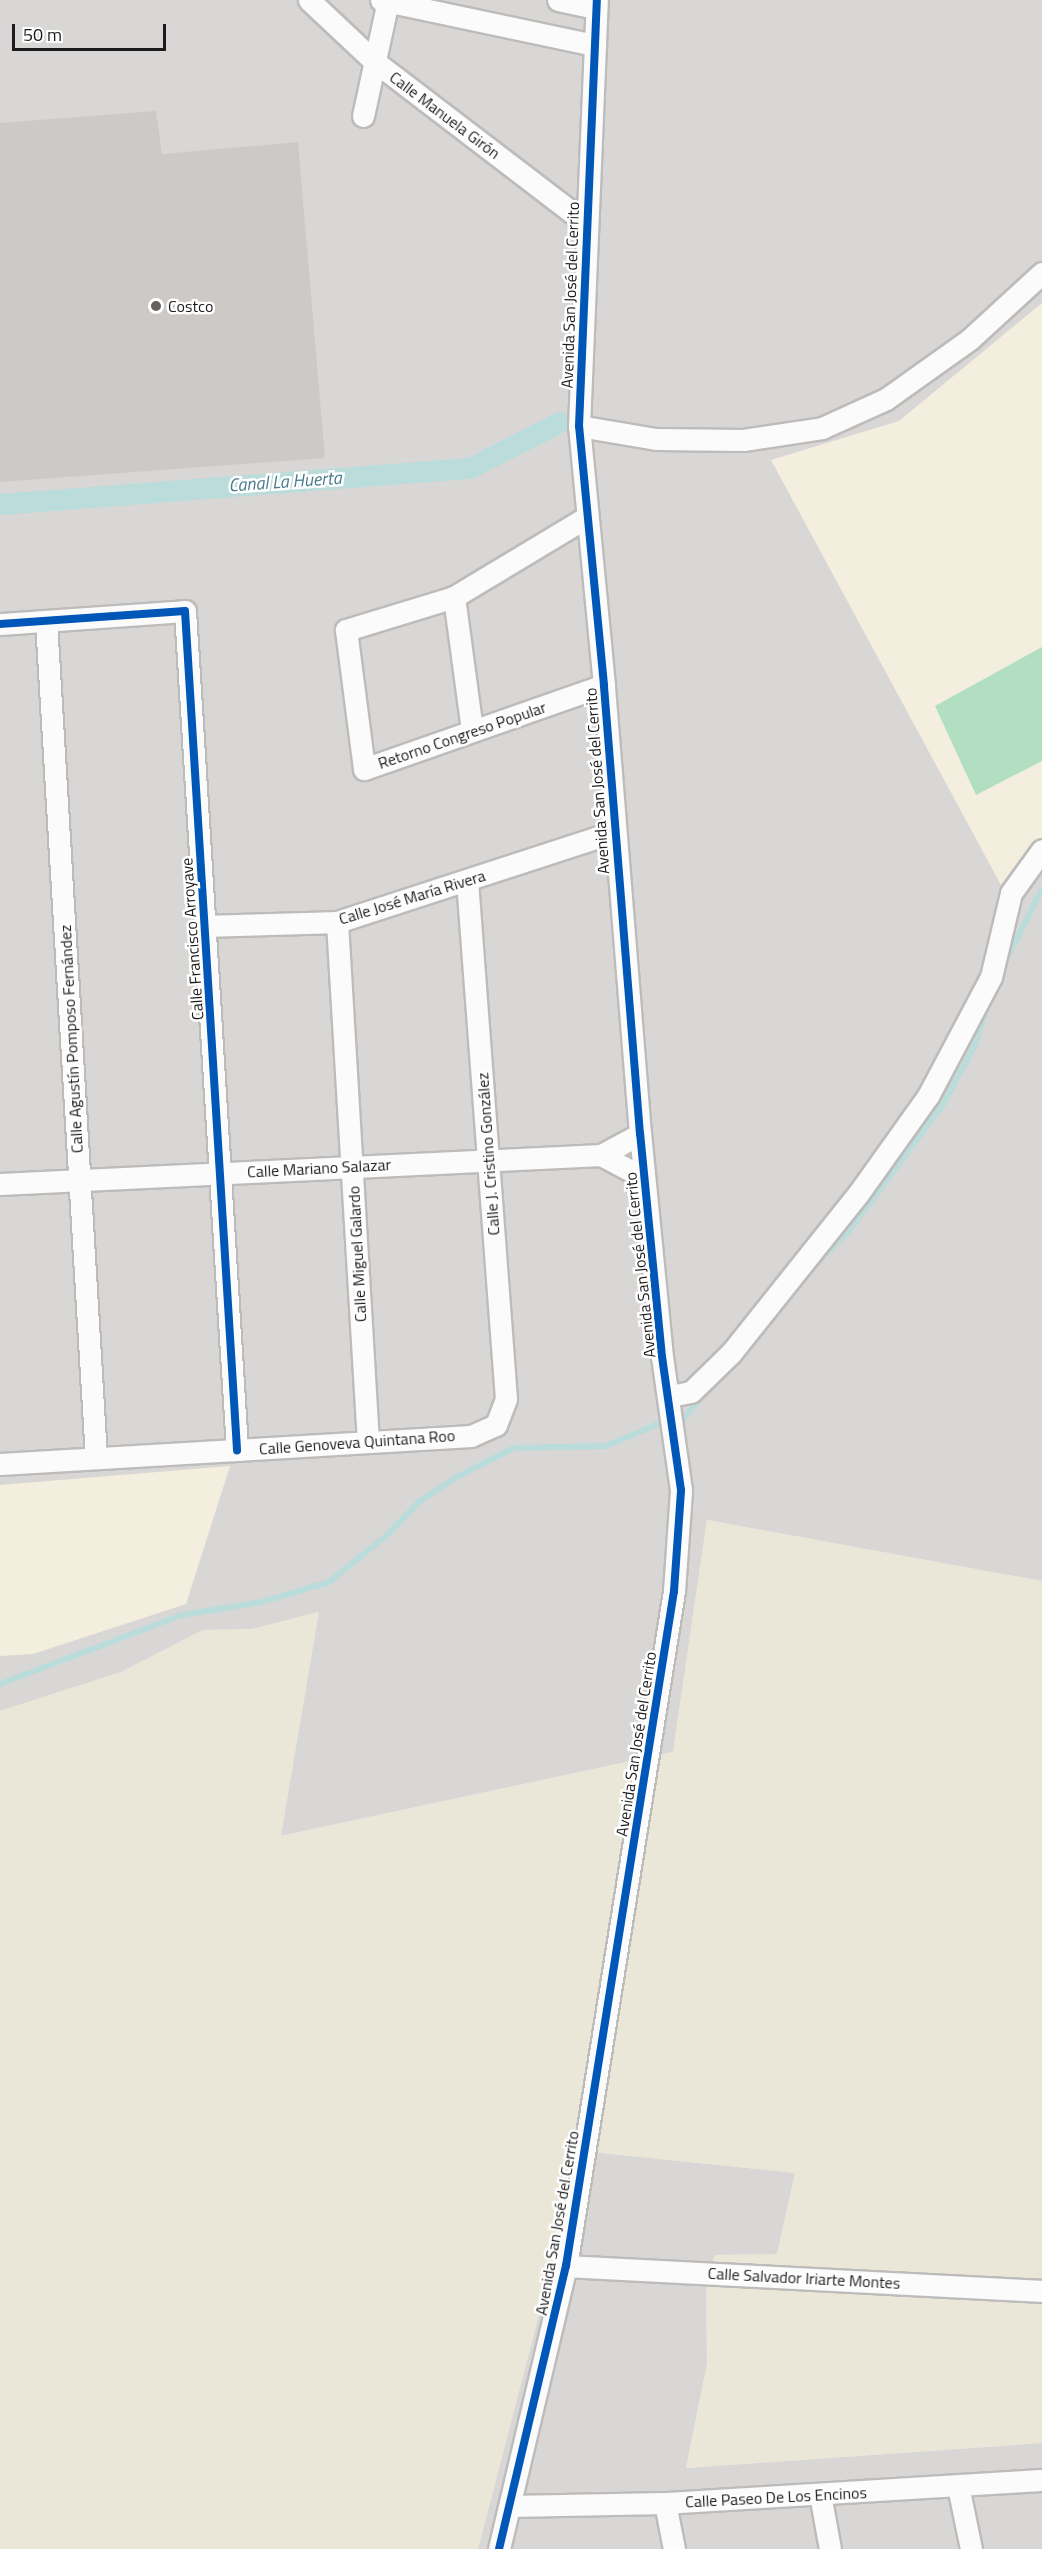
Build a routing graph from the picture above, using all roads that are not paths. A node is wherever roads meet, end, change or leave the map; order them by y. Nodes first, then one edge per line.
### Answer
1 (309, 0) edge
2 (385, 0) edge
3 (558, 0) edge
4 (597, 4) edge
5 (595, 45) junction
6 (374, 61) junction
7 (363, 116) dead end
8 (586, 223) junction
9 (1042, 273) edge
10 (579, 426) junction
11 (587, 518) junction
12 (454, 597) junction
13 (46, 621) junction
14 (0, 624) edge
15 (604, 685) junction
16 (472, 731) junction
17 (614, 832) junction
18 (1042, 850) edge
19 (467, 880) junction
20 (337, 922) junction
21 (205, 926) junction
22 (640, 1134) junction
23 (601, 1155) junction
24 (489, 1160) junction
25 (352, 1166) junction
26 (220, 1173) junction
27 (644, 1178) junction
28 (79, 1180) junction
29 (0, 1184) edge
30 (670, 1396) junction
31 (496, 1425) joint
32 (368, 1442) junction
33 (237, 1450) junction
34 (96, 1458) junction
35 (0, 1464) edge
36 (566, 2266) junction
37 (1042, 2291) edge
38 (1042, 2480) edge
39 (958, 2486) junction
40 (820, 2494) junction
41 (665, 2503) junction
42 (510, 2506) junction
43 (499, 2549) edge
44 (674, 2549) edge
45 (830, 2549) edge
46 (971, 2549) edge

1 - 6 street, Calle Manuela Girón
2 - 5 street
2 - 6 street
3 - 4 street
4 - 5 street, Avenida San José del Cerrito
5 - 8 street, Avenida San José del Cerrito
6 - 7 street
6 - 8 street, Calle Manuela Girón
8 - 10 street, Avenida San José del Cerrito
9 - 10 street
10 - 11 street, Avenida San José del Cerrito
11 - 12 street, Retorno Congreso Popular
11 - 15 street, Avenida San José del Cerrito
12 - 16 street
12 - 16 street, Retorno Congreso Popular
13 - 14 street, Calle Francisco Arroyave
13 - 21 street, Calle Francisco Arroyave
13 - 28 street, Calle Agustín Pomposo Fernández
15 - 16 street, Retorno Congreso Popular
15 - 17 street, Avenida San José del Cerrito
17 - 19 street, Calle José María Rivera
17 - 22 street, Avenida San José del Cerrito
18 - 30 street
19 - 20 street, Calle José María Rivera
19 - 24 street, Calle J. Cristino González
20 - 21 street, Calle José María Rivera
20 - 25 street, Calle Miguel Galardo
21 - 26 street, Calle Francisco Arroyave
22 - 23 street, Calle Mariano Salazar
22 - 27 street, Avenida San José del Cerrito
23 - 24 street, Calle Mariano Salazar
23 - 27 street
24 - 25 street, Calle Mariano Salazar
24 - 31 street, Calle J. Cristino González
25 - 26 street, Calle Mariano Salazar
25 - 32 street, Calle Miguel Galardo
26 - 28 street, Calle Mariano Salazar
26 - 33 street, Calle Francisco Arroyave
27 - 30 street, Avenida San José del Cerrito
28 - 29 street, Calle Mariano Salazar
28 - 34 street, Calle Agustín Pomposo Fernández
30 - 36 street, Avenida San José del Cerrito
31 - 32 street, Calle Genoveva Quintana Roo
32 - 33 street, Calle Genoveva Quintana Roo
33 - 34 street, Calle Genoveva Quintana Roo
34 - 35 street, Calle Genoveva Quintana Roo
36 - 37 street, Calle Salvador Iriarte Montes
36 - 42 street, Avenida San José del Cerrito
38 - 39 street, Calle Paseo De Los Encinos
39 - 40 street, Calle Paseo De Los Encinos
39 - 46 street
40 - 41 street, Calle Paseo De Los Encinos
40 - 45 street
41 - 42 street, Calle Paseo De Los Encinos
41 - 44 street
42 - 43 street, Avenida San José del Cerrito

